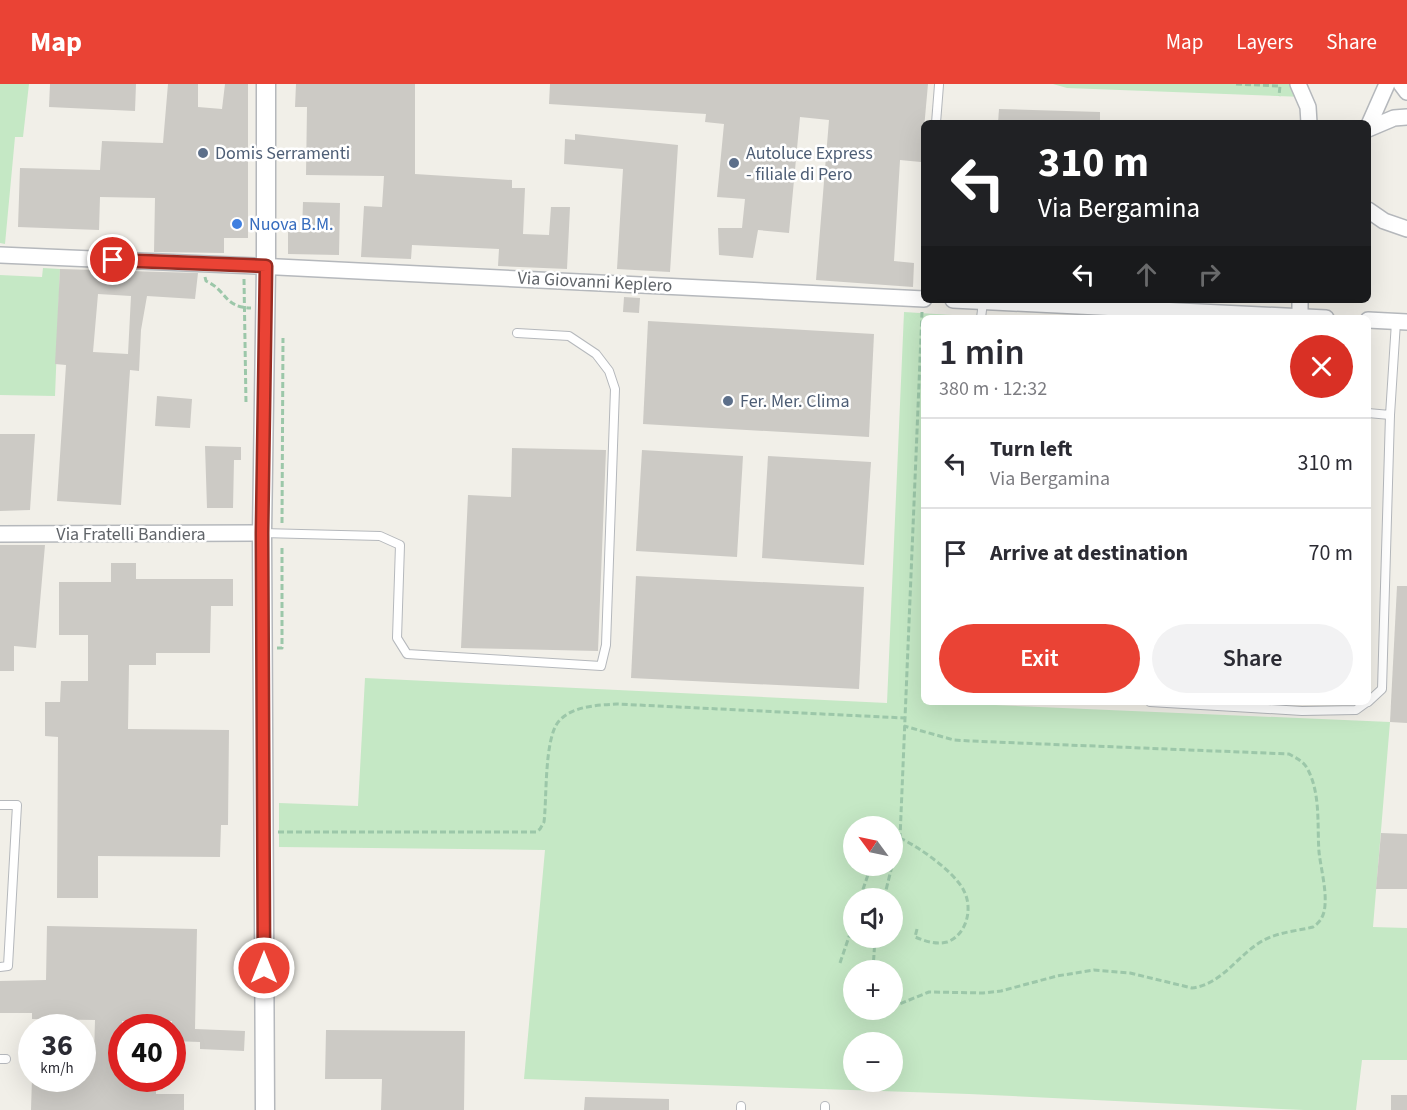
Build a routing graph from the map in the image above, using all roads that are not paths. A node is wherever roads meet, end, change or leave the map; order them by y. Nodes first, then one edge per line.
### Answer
1 (266, 84) edge
2 (1298, 84) edge
3 (1387, 84) edge
4 (1401, 84) edge
5 (939, 85) edge
6 (1407, 92) edge
7 (1407, 117) edge
8 (936, 120) edge
9 (1309, 120) edge
10 (1371, 121) edge
11 (1371, 127) edge
12 (1371, 212) edge
13 (1407, 229) edge
14 (0, 255) edge
15 (266, 266) junction
16 (921, 298) edge
17 (1000, 303) edge
18 (1198, 315) edge
19 (1371, 320) edge
20 (1401, 322) edge
21 (517, 333) dead end
22 (1371, 413) edge
23 (1390, 415) junction
24 (262, 533) junction
25 (0, 534) edge
26 (1371, 699) edge
27 (1201, 705) edge
28 (1364, 705) edge
29 (0, 805) edge
30 (0, 966) edge
31 (265, 1110) edge

1 - 15 street
2 - 9 street
3 - 10 street
4 - 6 street
5 - 8 lane
7 - 11 street
12 - 13 street
14 - 15 street, Via Giovanni Keplero
15 - 16 street, Via Giovanni Keplero
15 - 24 street
17 - 18 street
19 - 20 street
20 - 23 lane
21 - 24 lane
22 - 23 lane
23 - 26 lane
24 - 25 street, Via Fratelli Bandiera
24 - 31 street
27 - 28 lane
29 - 30 lane

